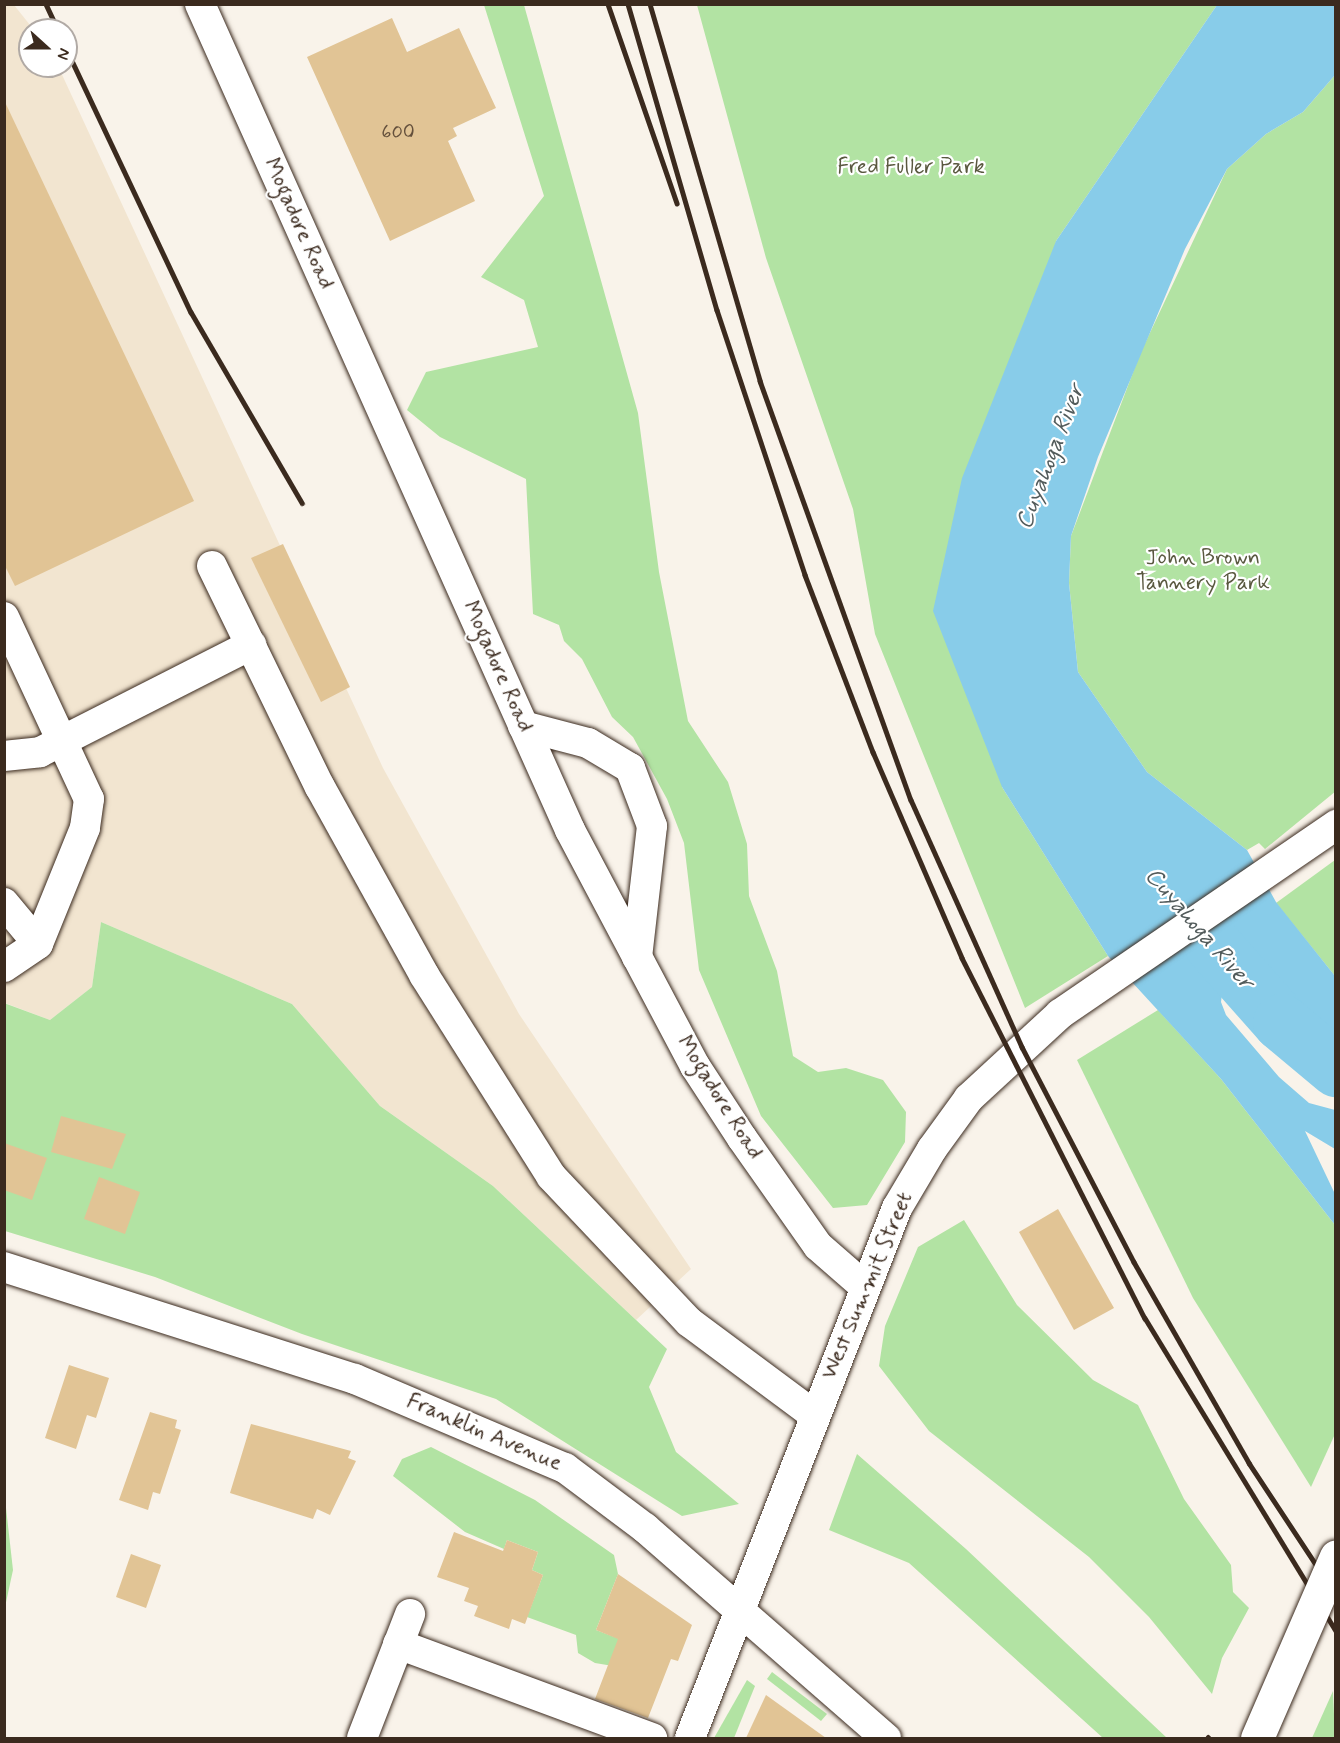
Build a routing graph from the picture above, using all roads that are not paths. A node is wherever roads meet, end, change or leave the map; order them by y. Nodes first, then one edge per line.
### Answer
1 (200, 4) edge
2 (212, 566) dead end
3 (4, 617) edge
4 (251, 645) junction
5 (523, 726) junction
6 (64, 740) junction
7 (4, 756) edge
8 (1333, 827) edge
9 (4, 903) edge
10 (38, 944) junction
11 (637, 957) junction
12 (5, 967) edge
13 (4, 1267) edge
14 (865, 1287) junction
15 (814, 1415) junction
16 (1335, 1556) edge
17 (410, 1614) dead end
18 (740, 1615) junction
19 (399, 1644) junction
20 (362, 1738) edge
21 (652, 1738) edge
22 (690, 1738) edge
23 (886, 1738) edge
24 (1257, 1738) edge

1 - 5 street, Mogadore Road
2 - 4 street
3 - 6 street
4 - 6 street
4 - 15 street
5 - 11 street, Mogadore Road
5 - 11 street
6 - 7 street
6 - 10 street
8 - 14 street, West Summit Street
9 - 10 street
10 - 12 street
11 - 14 street, Mogadore Road
13 - 18 street, Franklin Avenue
14 - 15 street, West Summit Street
15 - 18 street, West Summit Street
16 - 24 main road, bridge
17 - 19 street
18 - 22 street, West Summit Street
18 - 23 street, Franklin Avenue
19 - 20 street
19 - 21 street

